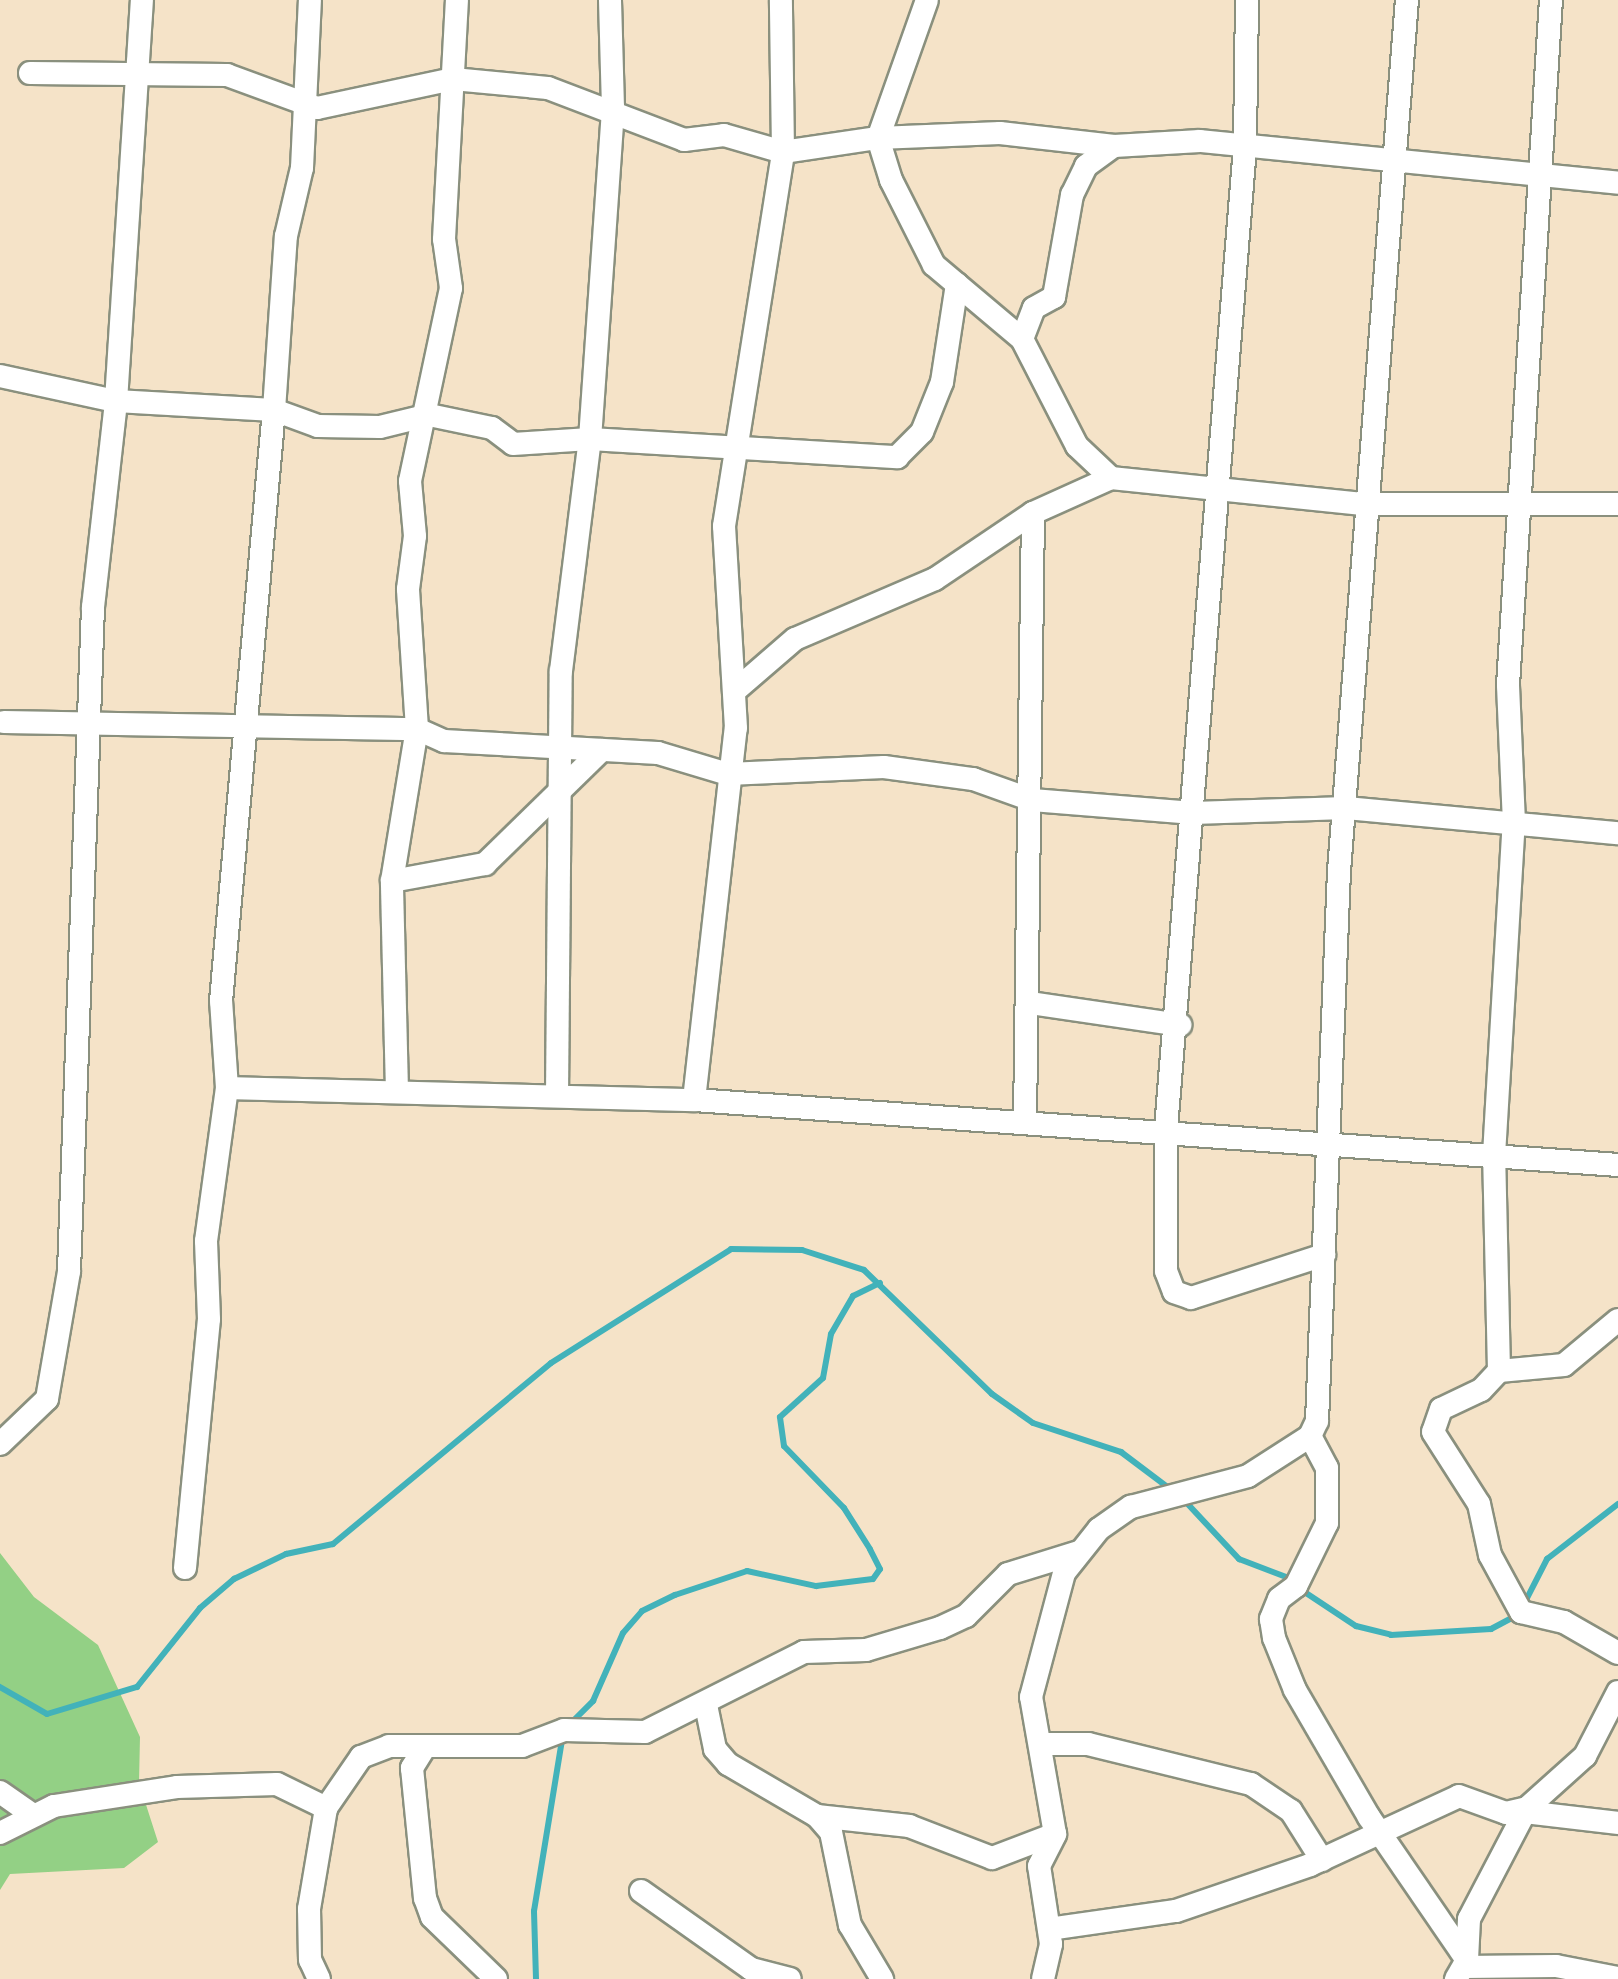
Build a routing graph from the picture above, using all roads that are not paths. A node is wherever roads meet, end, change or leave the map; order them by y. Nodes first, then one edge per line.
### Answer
1 (142, 0) edge
2 (310, 0) edge
3 (457, 0) edge
4 (610, 0) edge
5 (781, 0) edge
6 (927, 0) edge
7 (1247, 0) edge
8 (1407, 0) edge
9 (1551, 0) edge
10 (30, 73) dead end
11 (136, 76) junction
12 (453, 79) junction
13 (302, 98) junction
14 (613, 108) junction
15 (878, 138) junction
16 (1114, 146) junction
17 (1245, 147) junction
18 (783, 152) junction
19 (1399, 163) junction
20 (1543, 174) junction
21 (1618, 183) edge
22 (957, 284) junction
23 (1022, 339) junction
24 (4, 381) edge
25 (116, 401) junction
26 (274, 410) junction
27 (429, 415) junction
28 (590, 439) junction
29 (739, 444) junction
30 (1111, 478) junction
31 (1217, 489) junction
32 (1363, 504) junction
33 (1618, 504) edge
34 (1521, 509) junction
35 (1033, 513) junction
36 (737, 689) junction
37 (4, 722) dead end
38 (92, 725) junction
39 (417, 729) junction
40 (245, 731) junction
41 (557, 746) junction
42 (602, 750) junction
43 (728, 774) junction
44 (557, 793) junction
45 (1032, 800) junction
46 (1346, 808) junction
47 (1193, 813) junction
48 (1514, 823) junction
49 (1618, 833) edge
50 (392, 881) junction
51 (1030, 1003) junction
52 (1180, 1025) junction
53 (227, 1088) junction
54 (397, 1091) junction
55 (557, 1095) junction
56 (694, 1100) junction
57 (1025, 1122) junction
58 (1166, 1129) junction
59 (1330, 1141) junction
60 (1494, 1155) junction
61 (1618, 1165) edge
62 (1324, 1255) junction
63 (1618, 1320) edge
64 (1499, 1371) junction
65 (1310, 1436) junction
66 (0, 1444) edge
67 (1086, 1549) junction
68 (185, 1568) dead end
69 (1618, 1653) edge
70 (1618, 1692) edge
71 (706, 1705) junction
72 (1040, 1744) junction
73 (425, 1747) junction
74 (0, 1792) edge
75 (326, 1808) junction
76 (1526, 1810) junction
77 (32, 1814) junction
78 (817, 1816) junction
79 (1618, 1823) edge
80 (0, 1833) edge
81 (1055, 1834) junction
82 (1382, 1835) junction
83 (1322, 1860) junction
84 (641, 1891) dead end
85 (1049, 1929) junction
86 (1462, 1969) edge
87 (1618, 1978) edge
88 (319, 1979) edge
89 (496, 1979) edge
90 (790, 1979) edge
91 (882, 1979) edge
92 (1043, 1979) edge

1 - 11 street
2 - 13 street
3 - 12 street
4 - 14 street
5 - 18 street
6 - 15 street
7 - 17 street
8 - 19 street
9 - 20 street
10 - 11 street
11 - 13 street
11 - 25 street
12 - 13 street
12 - 14 street
12 - 27 street
13 - 26 street
14 - 18 street
14 - 28 street
15 - 16 street
15 - 18 street
15 - 22 street
16 - 17 street
16 - 23 street
17 - 19 street
17 - 31 street
18 - 29 street
19 - 20 street
19 - 32 street
20 - 21 street
20 - 34 street
22 - 23 street
22 - 29 street
23 - 30 street
24 - 25 street
25 - 26 street
25 - 38 street
26 - 27 street
26 - 40 street
27 - 28 street
27 - 39 street
28 - 29 street
28 - 41 street
29 - 36 street
30 - 31 street
30 - 35 street
31 - 32 street
31 - 47 street
32 - 34 street
32 - 46 street
33 - 34 street
34 - 48 street
35 - 36 street
35 - 45 street
36 - 43 street
37 - 38 street
38 - 40 street
38 - 66 street
39 - 40 street
39 - 41 street
39 - 50 street
40 - 53 street
41 - 42 street
41 - 44 street
42 - 43 street
42 - 44 street
43 - 45 street
43 - 56 street
44 - 50 street
44 - 55 street
45 - 47 street
45 - 51 street
46 - 47 street
46 - 48 street
46 - 59 street
47 - 52 street
48 - 49 street
48 - 60 street
50 - 54 street
51 - 52 street
51 - 57 street
52 - 58 street
53 - 54 street
53 - 68 street
54 - 55 street
55 - 56 street
56 - 57 street
57 - 58 street
58 - 59 street
58 - 62 street
59 - 60 street
59 - 62 street
60 - 61 street
60 - 64 street
62 - 65 street
63 - 64 street
64 - 69 street
65 - 67 street
65 - 82 street
67 - 71 street
67 - 72 street
70 - 76 street
71 - 73 street
71 - 78 street
72 - 81 street
72 - 83 street
73 - 75 street
73 - 89 street
74 - 77 street
75 - 77 street
75 - 88 street
76 - 79 street
76 - 82 street
76 - 86 street
77 - 80 street
78 - 81 street
78 - 91 street
81 - 85 street
82 - 83 street
82 - 86 street
83 - 85 street
84 - 90 street
85 - 92 street
86 - 87 street

